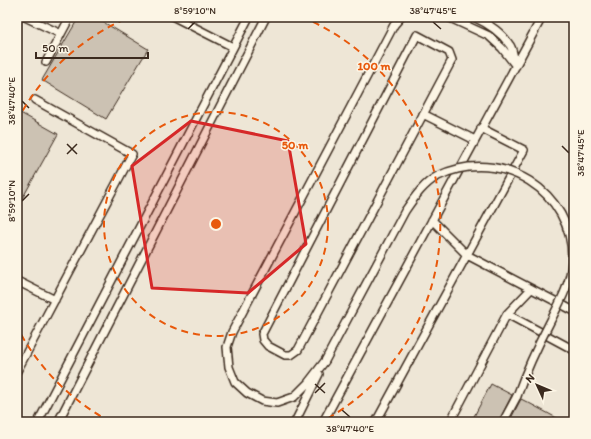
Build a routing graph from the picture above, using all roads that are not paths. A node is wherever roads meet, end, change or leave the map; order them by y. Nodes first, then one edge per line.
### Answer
1 (25, 17) edge
2 (70, 17) edge
3 (174, 17) edge
4 (249, 17) edge
5 (266, 17) edge
6 (401, 17) edge
7 (448, 17) edge
8 (474, 17) edge
9 (542, 17) edge
10 (61, 34) junction
11 (233, 47) junction
12 (46, 62) dead end
13 (516, 66) junction
14 (36, 100) dead end
15 (423, 114) junction
16 (482, 128) junction
17 (475, 140) junction
18 (432, 220) junction
19 (467, 255) junction
20 (17, 281) edge
21 (531, 289) junction
22 (55, 300) junction
23 (574, 311) edge
24 (507, 314) junction
25 (574, 350) edge
26 (325, 361) junction
27 (17, 371) edge
28 (38, 422) edge
29 (58, 422) edge
30 (295, 422) edge
31 (322, 422) edge
32 (376, 422) edge
33 (450, 422) edge
34 (503, 422) edge

1 - 10 lane
2 - 10 lane
3 - 11 lane
4 - 11 lane
5 - 29 lane
6 - 26 lane
7 - 13 lane
8 - 13 lane
9 - 13 lane
10 - 12 lane
11 - 28 lane
13 - 16 lane
14 - 22 lane
15 - 15 lane
15 - 17 lane
16 - 17 lane
16 - 19 lane
17 - 18 lane
18 - 19 lane
18 - 31 lane
19 - 21 lane
19 - 32 lane
20 - 22 lane
21 - 23 lane
21 - 24 lane
22 - 27 lane
24 - 25 lane
24 - 33 lane
26 - 30 lane
26 - 34 lane, bridge

